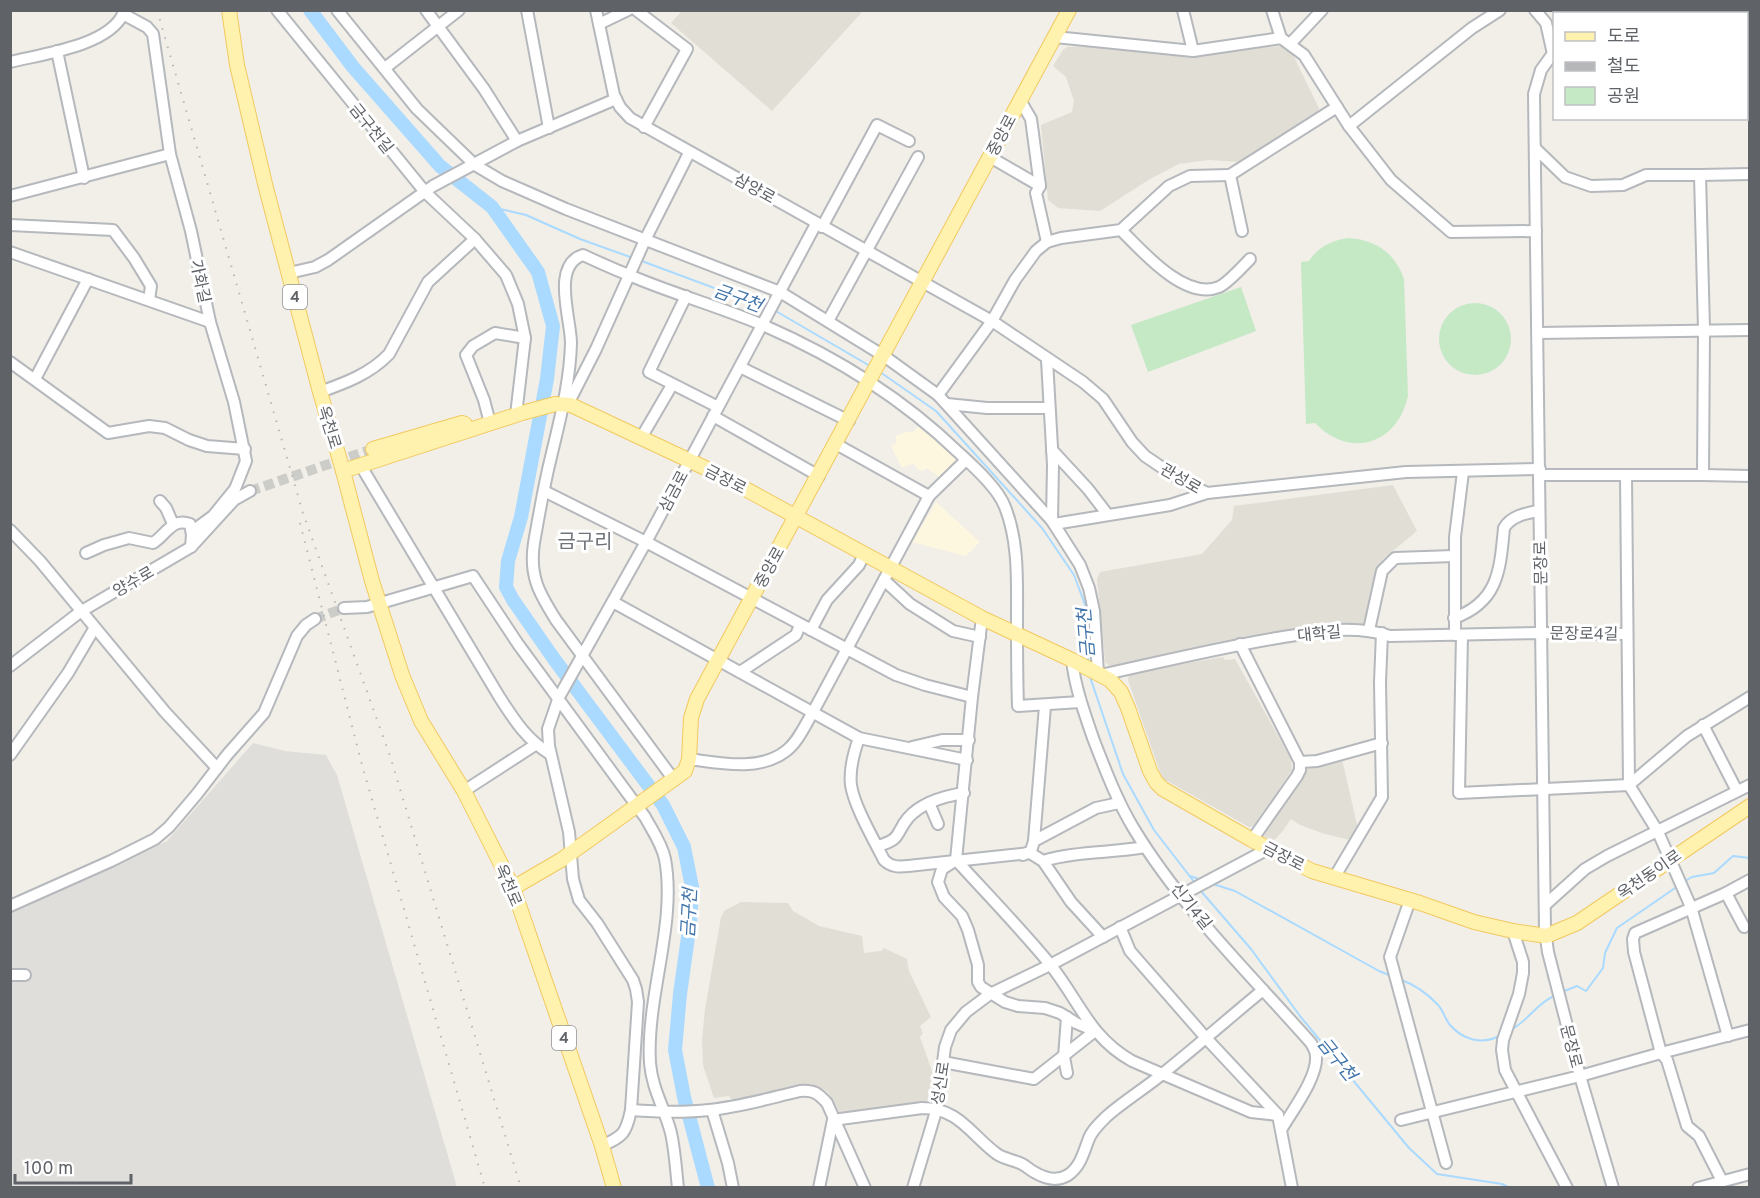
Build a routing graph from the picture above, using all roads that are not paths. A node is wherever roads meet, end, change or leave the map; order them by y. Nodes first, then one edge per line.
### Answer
1 (277, 10) edge
2 (338, 10) edge
3 (426, 10) edge
4 (459, 10) edge
5 (527, 10) edge
6 (596, 10) edge
7 (628, 10) edge
8 (636, 10) edge
9 (1069, 10) edge
10 (1183, 10) edge
11 (1272, 10) edge
12 (1322, 10) edge
13 (1500, 10) edge
14 (1535, 10) edge
15 (1580, 10) edge
16 (229, 11) edge
17 (124, 12) edge
18 (1574, 12) edge
19 (599, 24) junction
20 (438, 27) junction
21 (1055, 38) junction
22 (1286, 41) junction
23 (1553, 49) edge
24 (57, 51) junction
25 (1194, 51) junction
26 (1553, 54) edge
27 (10, 62) edge
28 (385, 68) junction
29 (616, 99) junction
30 (1020, 100) junction
31 (1337, 107) junction
32 (1349, 126) junction
33 (644, 127) junction
34 (549, 128) junction
35 (517, 141) junction
36 (909, 141) dead end
37 (1535, 148) junction
38 (689, 153) junction
39 (170, 154) junction
40 (918, 157) dead end
41 (990, 157) junction
42 (473, 166) junction
43 (1749, 174) edge
44 (1230, 175) junction
45 (1700, 175) junction
46 (84, 178) junction
47 (1040, 186) junction
48 (429, 189) junction
49 (10, 196) edge
50 (10, 225) edge
51 (819, 226) junction
52 (1121, 230) junction
53 (1242, 231) dead end
54 (1536, 231) junction
55 (475, 239) junction
56 (644, 242) junction
57 (1047, 242) junction
58 (867, 251) junction
59 (10, 252) edge
60 (1250, 259) dead end
61 (289, 273) junction
62 (630, 273) junction
63 (88, 279) junction
64 (923, 283) junction
65 (779, 293) junction
66 (686, 296) junction
67 (149, 300) junction
68 (828, 321) junction
69 (992, 321) junction
70 (210, 322) junction
71 (764, 322) junction
72 (1704, 329) junction
73 (1749, 330) edge
74 (1538, 333) junction
75 (525, 338) junction
76 (884, 356) junction
77 (1047, 360) junction
78 (10, 362) edge
79 (740, 367) junction
80 (871, 378) junction
81 (36, 379) junction
82 (672, 385) junction
83 (320, 392) junction
84 (938, 395) junction
85 (562, 404) junction
86 (947, 404) junction
87 (1049, 408) junction
88 (716, 412) junction
89 (519, 414) junction
90 (849, 421) junction
91 (485, 425) junction
92 (641, 438) junction
93 (836, 444) junction
94 (245, 448) junction
95 (373, 449) tunnel mouth
96 (1052, 450) junction
97 (966, 460) junction
98 (689, 461) junction
99 (361, 466) junction
100 (344, 471) junction
101 (1463, 472) junction
102 (1539, 472) junction
103 (1703, 475) junction
104 (819, 476) junction
105 (1626, 476) junction
106 (1749, 476) edge
107 (250, 490) tunnel mouth
108 (544, 491) junction
109 (1207, 493) junction
110 (929, 496) junction
111 (160, 501) dead end
112 (1539, 511) junction
113 (1108, 515) junction
114 (796, 516) junction
115 (1053, 523) junction
116 (173, 524) junction
117 (12, 534) edge
118 (191, 541) junction
119 (646, 542) junction
120 (86, 553) dead end
121 (864, 554) junction
122 (1454, 556) junction
123 (887, 574) junction
124 (434, 587) junction
125 (378, 599) junction
126 (751, 599) junction
127 (613, 602) junction
128 (344, 608) tunnel mouth
129 (80, 612) junction
130 (982, 618) junction
131 (1455, 618) junction
132 (315, 619) tunnel mouth
133 (801, 625) junction
134 (94, 629) junction
135 (811, 630) junction
136 (1370, 630) junction
137 (1382, 633) junction
138 (1540, 633) junction
139 (1017, 634) junction
140 (1627, 634) junction
141 (1458, 635) junction
142 (980, 637) junction
143 (1240, 644) junction
144 (848, 649) junction
145 (580, 659) junction
146 (718, 660) junction
147 (1073, 660) junction
148 (10, 666) edge
149 (740, 672) junction
150 (1100, 674) junction
151 (972, 697) junction
152 (1749, 697) edge
153 (558, 698) junction
154 (1080, 702) junction
155 (1045, 706) junction
156 (813, 712) junction
157 (1703, 725) junction
158 (859, 738) junction
159 (969, 740) junction
160 (1382, 743) junction
161 (535, 745) junction
162 (909, 748) junction
163 (550, 754) junction
164 (10, 755) edge
165 (689, 759) junction
166 (967, 760) junction
167 (1300, 762) junction
168 (217, 768) junction
169 (671, 782) junction
170 (1629, 785) junction
171 (1749, 785) edge
172 (1543, 788) junction
173 (464, 790) junction
174 (1737, 791) junction
175 (964, 793) junction
176 (929, 803) junction
177 (1119, 803) junction
178 (636, 806) junction
179 (1749, 807) edge
180 (938, 824) dead end
181 (1658, 832) junction
182 (1252, 840) junction
183 (1034, 841) junction
184 (878, 846) junction
185 (1145, 847) junction
186 (1268, 849) junction
187 (571, 853) junction
188 (1023, 855) junction
189 (1671, 859) junction
190 (956, 860) junction
191 (1043, 861) junction
192 (1334, 878) junction
193 (1749, 880) edge
194 (513, 888) junction
195 (1726, 893) junction
196 (1181, 894) junction
197 (1410, 900) junction
198 (1545, 905) junction
199 (10, 906) edge
200 (1691, 907) junction
201 (1120, 927) junction
202 (1744, 927) dead end
203 (1513, 931) junction
204 (1546, 936) junction
205 (1103, 937) junction
206 (1050, 965) junction
207 (10, 975) edge
208 (25, 975) dead end
209 (1263, 990) junction
210 (990, 994) junction
211 (1067, 1017) junction
212 (1749, 1030) edge
213 (1095, 1031) junction
214 (1728, 1036) junction
215 (1206, 1038) junction
216 (1661, 1053) junction
217 (1064, 1057) junction
218 (943, 1062) junction
219 (1067, 1073) dead end
220 (1163, 1074) junction
221 (1580, 1076) junction
222 (1517, 1091) junction
223 (937, 1108) junction
224 (631, 1110) junction
225 (709, 1110) junction
226 (666, 1112) junction
227 (1432, 1112) junction
228 (1278, 1115) junction
229 (833, 1120) junction
230 (1401, 1120) dead end
231 (1281, 1130) junction
232 (602, 1146) junction
233 (1446, 1163) dead end
234 (1749, 1174) edge
235 (1722, 1181) junction
236 (1064, 1183) edge
237 (614, 1188) edge
238 (678, 1188) edge
239 (733, 1188) edge
240 (819, 1188) edge
241 (865, 1188) edge
242 (913, 1188) edge
243 (1292, 1188) edge
244 (1567, 1188) edge
245 (1613, 1188) edge
246 (1698, 1188) edge

1 - 48 street, 금구천길
2 - 28 street
3 - 20 street
4 - 20 street
5 - 34 street
6 - 19 street, 삼양로
7 - 19 street
8 - 33 street
9 - 21 main road, 중앙로
10 - 25 street
11 - 22 street
12 - 22 street
13 - 32 street
14 - 23 street
15 - 18 street
16 - 61 main road, 옥천로 / 4
17 - 24 street
17 - 39 street, 가화길
19 - 29 street, 삼양로
20 - 28 street
20 - 35 street
21 - 25 street
21 - 30 main road, 중앙로
22 - 25 street
22 - 31 street
24 - 27 street
24 - 46 street
26 - 37 street, 문장로
28 - 42 street
29 - 33 street, 삼양로
29 - 34 street
30 - 41 main road, 중앙로
30 - 47 street
31 - 32 street
31 - 44 street
32 - 54 street
33 - 38 street, 삼양로
34 - 35 street
35 - 42 street
36 - 51 street
37 - 45 street
37 - 54 street, 문장로
38 - 51 street, 삼양로
38 - 56 street
39 - 46 street
39 - 70 street, 가화길
40 - 58 street
41 - 47 street
41 - 64 main road, 중앙로
42 - 48 street
42 - 56 street
43 - 45 street
44 - 52 street
44 - 53 street
45 - 72 street
46 - 49 street
47 - 57 street
48 - 55 street, 금구천길
48 - 61 street
50 - 67 street
51 - 58 street, 삼양로
51 - 65 street
52 - 57 street
52 - 60 street
54 - 74 street, 문장로
55 - 75 street, 금구천길
55 - 83 street
56 - 62 street
56 - 65 street
57 - 69 street
58 - 64 street, 삼양로
58 - 68 street
59 - 63 street
61 - 83 main road, 옥천로 / 4
62 - 66 street
62 - 85 street
62 - 85 street
63 - 67 street
63 - 81 street
64 - 69 street, 관성로
64 - 76 main road, 중앙로
65 - 68 street
65 - 71 street, 삼금로
66 - 71 street
66 - 82 street
67 - 70 street
68 - 76 street
69 - 77 street, 관성로
69 - 84 street
70 - 94 street, 가화길
71 - 79 street, 삼금로
71 - 80 street
72 - 73 street
72 - 74 street
72 - 103 street
74 - 102 street, 문장로
75 - 89 street, 금구천길
75 - 91 street
76 - 80 main road, 중앙로
76 - 84 street
77 - 87 street
77 - 109 street, 관성로
78 - 81 street
79 - 88 street, 삼금로
79 - 90 street
80 - 90 main road, 중앙로
80 - 97 street
81 - 94 street
82 - 88 street
82 - 92 street
83 - 100 main road, 옥천로 / 4
84 - 86 street
85 - 89 main road
85 - 92 main road, 금장로
85 - 108 street
86 - 87 street
86 - 115 street
87 - 96 street
88 - 98 street, 삼금로
88 - 104 street
89 - 91 main road
90 - 93 main road, 중앙로
91 - 95 main road
91 - 99 main road
92 - 98 main road, 금장로
93 - 104 main road, 중앙로
93 - 110 street
94 - 118 street, 가화길
96 - 113 street
96 - 115 street
97 - 110 street
97 - 139 street
98 - 114 main road, 금장로
98 - 119 street, 삼금로
99 - 100 main road
99 - 124 street
100 - 125 main road, 옥천로 / 4
101 - 102 street, 관성로
101 - 109 street, 관성로
101 - 122 street
102 - 105 street, 관성로
102 - 112 street, 문장로
103 - 105 street, 관성로
103 - 106 street, 관성로
104 - 114 main road, 중앙로
105 - 140 street
107 - 118 street, 양수로
108 - 119 street
108 - 145 street
109 - 113 street
110 - 123 street
111 - 116 street
112 - 131 street
112 - 138 street, 문장로
113 - 115 street
114 - 121 main road, 금장로
114 - 126 main road, 중앙로
115 - 150 street
116 - 118 street
116 - 120 street
117 - 129 street
118 - 129 street, 양수로
119 - 126 street
119 - 127 street, 삼금로
121 - 123 main road, 금장로
121 - 135 street
122 - 131 street
122 - 136 street
123 - 130 main road, 금장로
123 - 142 street
123 - 144 street
124 - 125 street
124 - 153 street
124 - 161 street
125 - 128 street
125 - 173 main road, 옥천로 / 4
126 - 133 street
126 - 146 main road, 중앙로
127 - 145 street, 삼금로
127 - 146 street
129 - 134 street
129 - 148 street, 양수로
130 - 139 main road, 금장로
130 - 142 street
131 - 141 street
132 - 168 street
133 - 135 street
133 - 149 street
134 - 164 street
134 - 168 street
135 - 144 street
136 - 137 street, 대학길
136 - 143 street, 대학길
137 - 141 street, 대학길
137 - 160 street
138 - 140 street, 문장로4길
138 - 141 street, 대학길
138 - 172 street, 문장로
139 - 147 main road, 금장로
139 - 155 street
140 - 170 street
141 - 172 street
142 - 151 street
143 - 150 street, 대학길
143 - 167 street
144 - 151 street
144 - 156 street
145 - 153 street, 삼금로
145 - 169 street
146 - 149 street
146 - 165 main road, 중앙로
147 - 150 main road, 금장로
147 - 154 street, 신기4길
149 - 156 street
150 - 182 main road, 금장로
151 - 159 street
152 - 157 street
153 - 163 street
153 - 178 street
154 - 155 street
154 - 177 street, 신기4길
155 - 183 street
156 - 158 street
156 - 165 street
157 - 170 street
157 - 174 street
158 - 162 street
158 - 184 street
159 - 162 street
159 - 166 street
160 - 167 street
160 - 192 street
161 - 163 street
161 - 173 street
162 - 166 street
163 - 187 street
165 - 169 main road
166 - 175 street
167 - 182 street
168 - 199 street
169 - 178 main road
170 - 172 street
170 - 181 street
171 - 174 street
172 - 198 street, 문장로
173 - 194 main road, 옥천로 / 4
174 - 181 street
175 - 176 street
175 - 190 street
176 - 180 street
176 - 184 street
177 - 183 street
177 - 185 street, 신기4길
178 - 187 main road
178 - 226 street
179 - 189 main road, 옥천동이로
181 - 189 street
181 - 198 street
182 - 186 main road, 금장로
183 - 188 street
184 - 190 street
185 - 191 street
185 - 196 street, 신기4길
186 - 192 main road, 금장로
186 - 196 street, 성신로
187 - 194 main road
187 - 224 street
188 - 190 street
188 - 191 street
189 - 200 street
189 - 204 main road, 옥천동이로
190 - 206 street
190 - 210 street
191 - 205 street
192 - 197 main road, 금장로
193 - 195 street
194 - 232 main road, 옥천로 / 4
195 - 200 street
195 - 202 street
196 - 201 street, 성신로
196 - 209 street, 신기4길
197 - 203 main road, 금장로
197 - 227 street
198 - 204 street, 문장로
200 - 214 street
200 - 216 street
201 - 205 street, 성신로
201 - 215 street
203 - 204 main road, 금장로
203 - 222 street
204 - 221 street, 문장로
205 - 206 street, 성신로
206 - 210 street, 성신로
206 - 213 street
207 - 208 street
209 - 215 street
209 - 231 street, 신기4길
210 - 211 street
210 - 218 street, 성신로
211 - 213 street
211 - 217 street
212 - 214 street
213 - 217 street
213 - 220 street
214 - 216 street
215 - 220 street
215 - 228 street
216 - 221 street
216 - 235 street
217 - 218 street
217 - 219 street
218 - 223 street, 성신로
220 - 228 street
220 - 236 street
221 - 222 street, 문장로
221 - 245 street, 문장로
222 - 227 street, 문장로
222 - 244 street
223 - 229 street
223 - 236 street
223 - 242 street, 성신로
224 - 226 street
224 - 232 street
225 - 226 street
225 - 229 street
225 - 239 street
226 - 238 street
227 - 230 street, 문장로
227 - 233 street
228 - 231 street
229 - 240 street
229 - 241 street
231 - 243 street
232 - 237 main road, 옥천로 / 4
234 - 235 street
235 - 246 street

